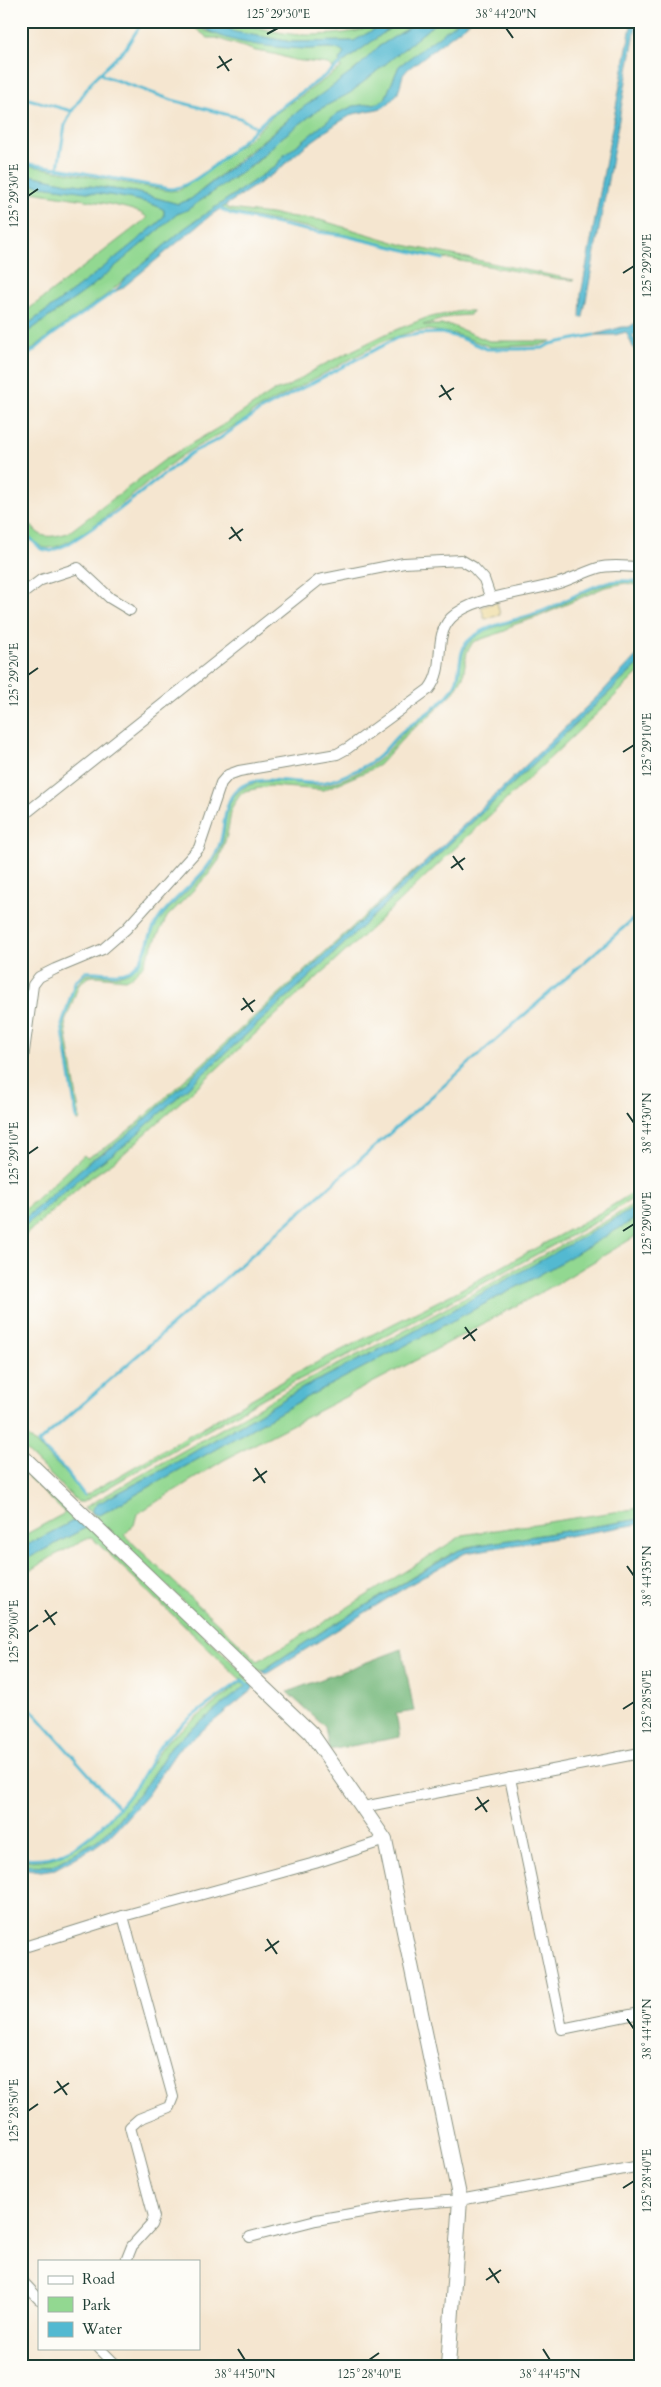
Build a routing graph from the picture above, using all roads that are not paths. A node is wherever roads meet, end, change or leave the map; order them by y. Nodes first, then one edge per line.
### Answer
1 (640, 567) edge
2 (21, 595) edge
3 (491, 599) junction
4 (130, 610) dead end
5 (21, 817) edge
6 (21, 1074) edge
7 (21, 1455) edge
8 (640, 1753) edge
9 (510, 1778) junction
10 (363, 1807) junction
11 (385, 1840) junction
12 (123, 1916) junction
13 (21, 1948) edge
14 (640, 2014) edge
15 (640, 2166) edge
16 (460, 2200) junction
17 (250, 2237) dead end
18 (126, 2260) edge
19 (21, 2280) edge
20 (38, 2298) edge
21 (102, 2350) edge
22 (117, 2366) edge
23 (448, 2366) edge

1 - 3 street
2 - 4 street
3 - 5 street
3 - 6 street
7 - 10 street
8 - 9 street
9 - 10 street
9 - 14 street
10 - 11 street
11 - 12 street
11 - 16 street
12 - 13 street
12 - 18 street
15 - 16 street
16 - 17 street
16 - 23 street
19 - 20 street
21 - 22 street

